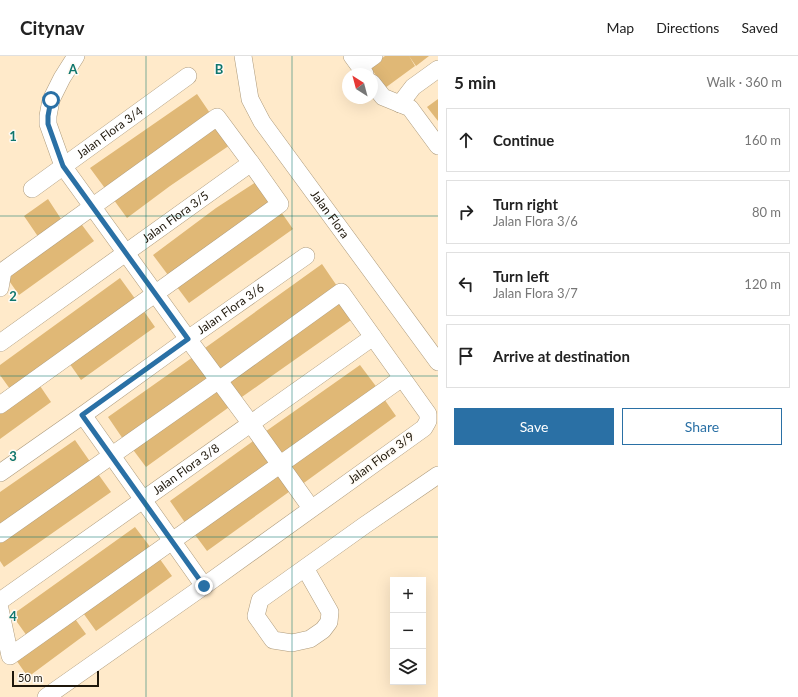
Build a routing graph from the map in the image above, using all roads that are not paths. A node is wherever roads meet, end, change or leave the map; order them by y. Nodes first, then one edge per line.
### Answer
1 (76, 56) edge
2 (242, 56) edge
3 (374, 56) edge
4 (359, 65) edge
5 (438, 69) edge
6 (188, 76) dead end
7 (378, 91) edge
8 (400, 104) junction
9 (436, 141) edge
10 (250, 163) junction
11 (63, 166) junction
12 (32, 189) dead end
13 (92, 207) junction
14 (126, 253) junction
15 (306, 256) dead end
16 (0, 288) edge
17 (155, 293) junction
18 (373, 337) junction
19 (188, 339) junction
20 (0, 343) edge
21 (438, 362) edge
22 (402, 378) junction
23 (219, 380) junction
24 (0, 405) edge
25 (82, 415) junction
26 (251, 424) junction
27 (111, 456) junction
28 (280, 464) junction
29 (0, 473) edge
30 (438, 475) edge
31 (143, 500) junction
32 (311, 508) junction
33 (0, 534) edge
34 (172, 541) junction
35 (305, 568) junction
36 (204, 586) junction
37 (0, 601) edge
38 (0, 609) edge
39 (46, 697) edge

1 - 11 street
2 - 21 street, Jalan Flora
3 - 4 street
5 - 8 street
6 - 11 street, Jalan Flora 3/4
7 - 8 street
8 - 9 street
10 - 13 street
10 - 14 street, Jalan Flora 3/5
10 - 17 street
11 - 12 street, Jalan Flora 3/4
11 - 13 street
13 - 14 street
13 - 16 street
14 - 17 street
14 - 20 street, Jalan Flora 3/5
15 - 19 street, Jalan Flora 3/6
17 - 19 street
17 - 24 street
18 - 22 street, Jalan Flora 3/9
18 - 23 street, Jalan Flora 3/9
18 - 26 street, Jalan Flora 3/8
19 - 23 street
19 - 25 street, Jalan Flora 3/6
22 - 28 street
22 - 32 street, Jalan Flora 3/9
23 - 26 street
23 - 27 street
25 - 27 street
25 - 29 street, Jalan Flora 3/6
26 - 28 street
26 - 31 street, Jalan Flora 3/8
27 - 31 street
27 - 33 street
28 - 32 street
28 - 34 street
30 - 35 street
31 - 34 street
31 - 37 street, Jalan Flora 3/8
32 - 36 street, Jalan Flora 3/9
34 - 36 street
34 - 38 street
35 - 35 street
36 - 39 street, Jalan Flora 3/9

